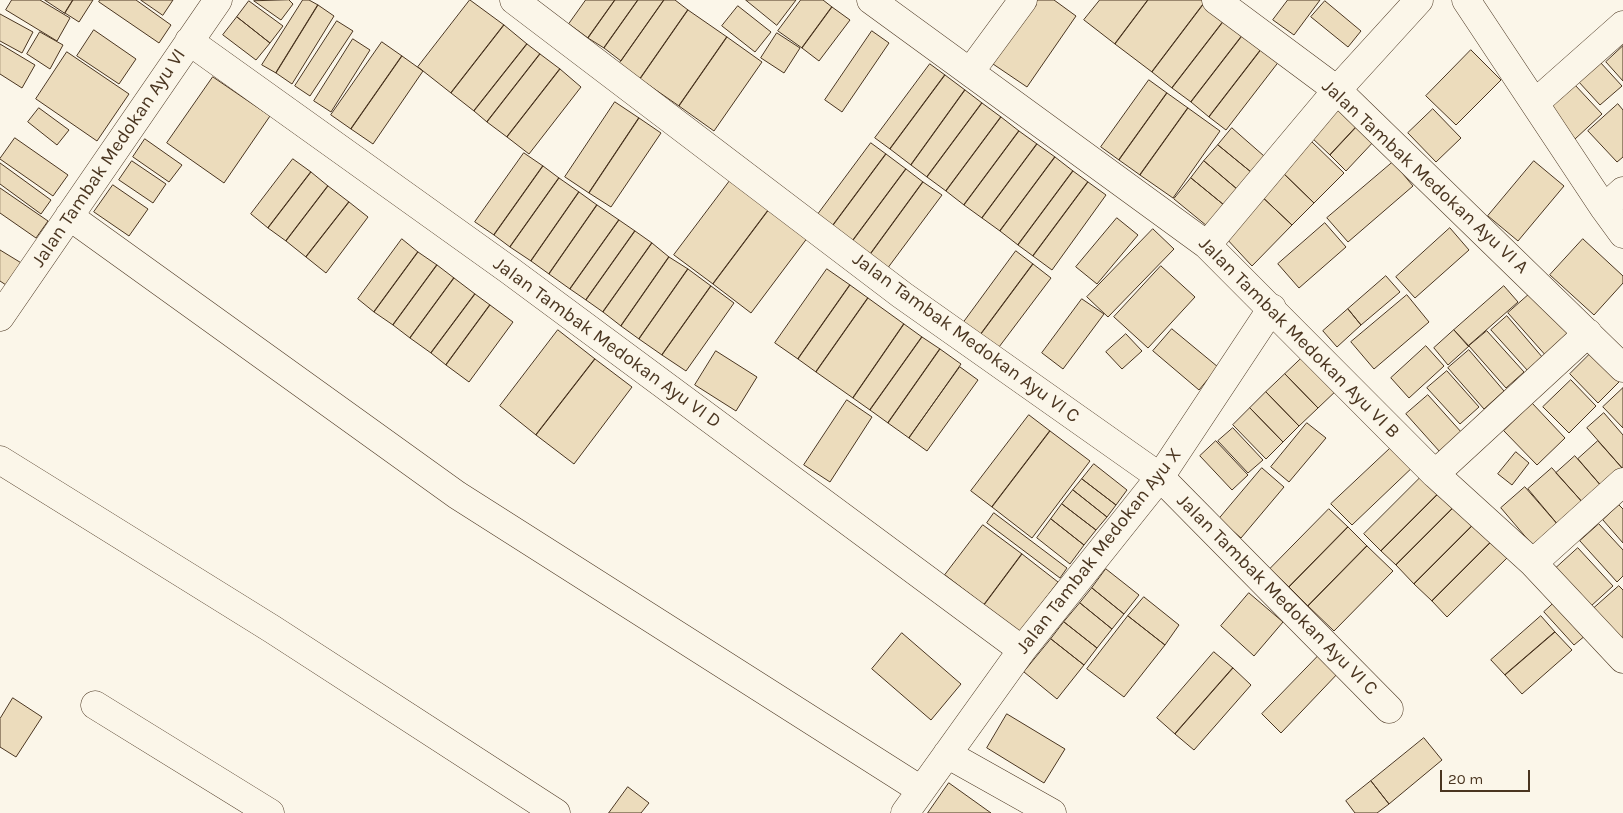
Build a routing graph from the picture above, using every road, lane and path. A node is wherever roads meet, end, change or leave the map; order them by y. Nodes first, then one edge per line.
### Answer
1 (218, 0) edge
2 (514, 0) edge
3 (871, 0) edge
4 (1023, 0) edge
5 (1216, 0) edge
6 (1419, 0) edge
7 (1466, 0) edge
8 (1623, 25) edge
9 (189, 41) junction
10 (970, 72) junction
11 (1337, 90) junction
12 (1535, 103) junction
13 (1613, 200) edge
14 (69, 216) junction
15 (1623, 234) edge
16 (1207, 244) junction
17 (1272, 308) junction
18 (0, 317) edge
19 (1588, 333) junction
20 (1623, 368) edge
21 (0, 460) edge
22 (1435, 474) junction
23 (1160, 477) junction
24 (1623, 482) edge
25 (1533, 563) junction
26 (1022, 650) junction
27 (1623, 659) edge
28 (95, 705) dead end
29 (1389, 709) dead end
30 (947, 754) junction
31 (920, 790) junction
32 (270, 813) edge
33 (556, 813) edge
34 (905, 813) edge
35 (1052, 813) edge

1 - 9 street, Jalan Tambak Medokan Ayu VI
2 - 23 street, Jalan Tambak Medokan Ayu VI C
3 - 10 street, Jalan Tambak Medokan Ayu VI B
4 - 10 street
5 - 11 street, Jalan Tambak Medokan Ayu VI A
6 - 11 street
7 - 12 street
8 - 12 street
9 - 14 street, Jalan Tambak Medokan Ayu VI
9 - 26 street, Jalan Tambak Medokan Ayu VI D
10 - 16 street, Jalan Tambak Medokan Ayu VI B
11 - 16 street
11 - 19 street, Jalan Tambak Medokan Ayu VI A
12 - 13 street
13 - 15 street
14 - 18 street, Jalan Tambak Medokan Ayu VI
14 - 31 street
16 - 17 street, Jalan Tambak Medokan Ayu VI B
17 - 22 street, Jalan Tambak Medokan Ayu VI B
17 - 23 street, Jalan Tambak Medokan Ayu X
19 - 20 street, Jalan Tambak Medokan Ayu VI A
19 - 22 street
21 - 33 street
22 - 25 street, Jalan Tambak Medokan Ayu VI B
23 - 26 street, Jalan Tambak Medokan Ayu X
23 - 29 street, Jalan Tambak Medokan Ayu VI C
24 - 25 street
25 - 27 street, Jalan Tambak Medokan Ayu VI B
26 - 30 street, Jalan Tambak Medokan Ayu X
28 - 32 street
30 - 31 street, Jalan Tambak Medokan Ayu X
30 - 35 street
31 - 34 street, Jalan Tambak Medokan Ayu X

